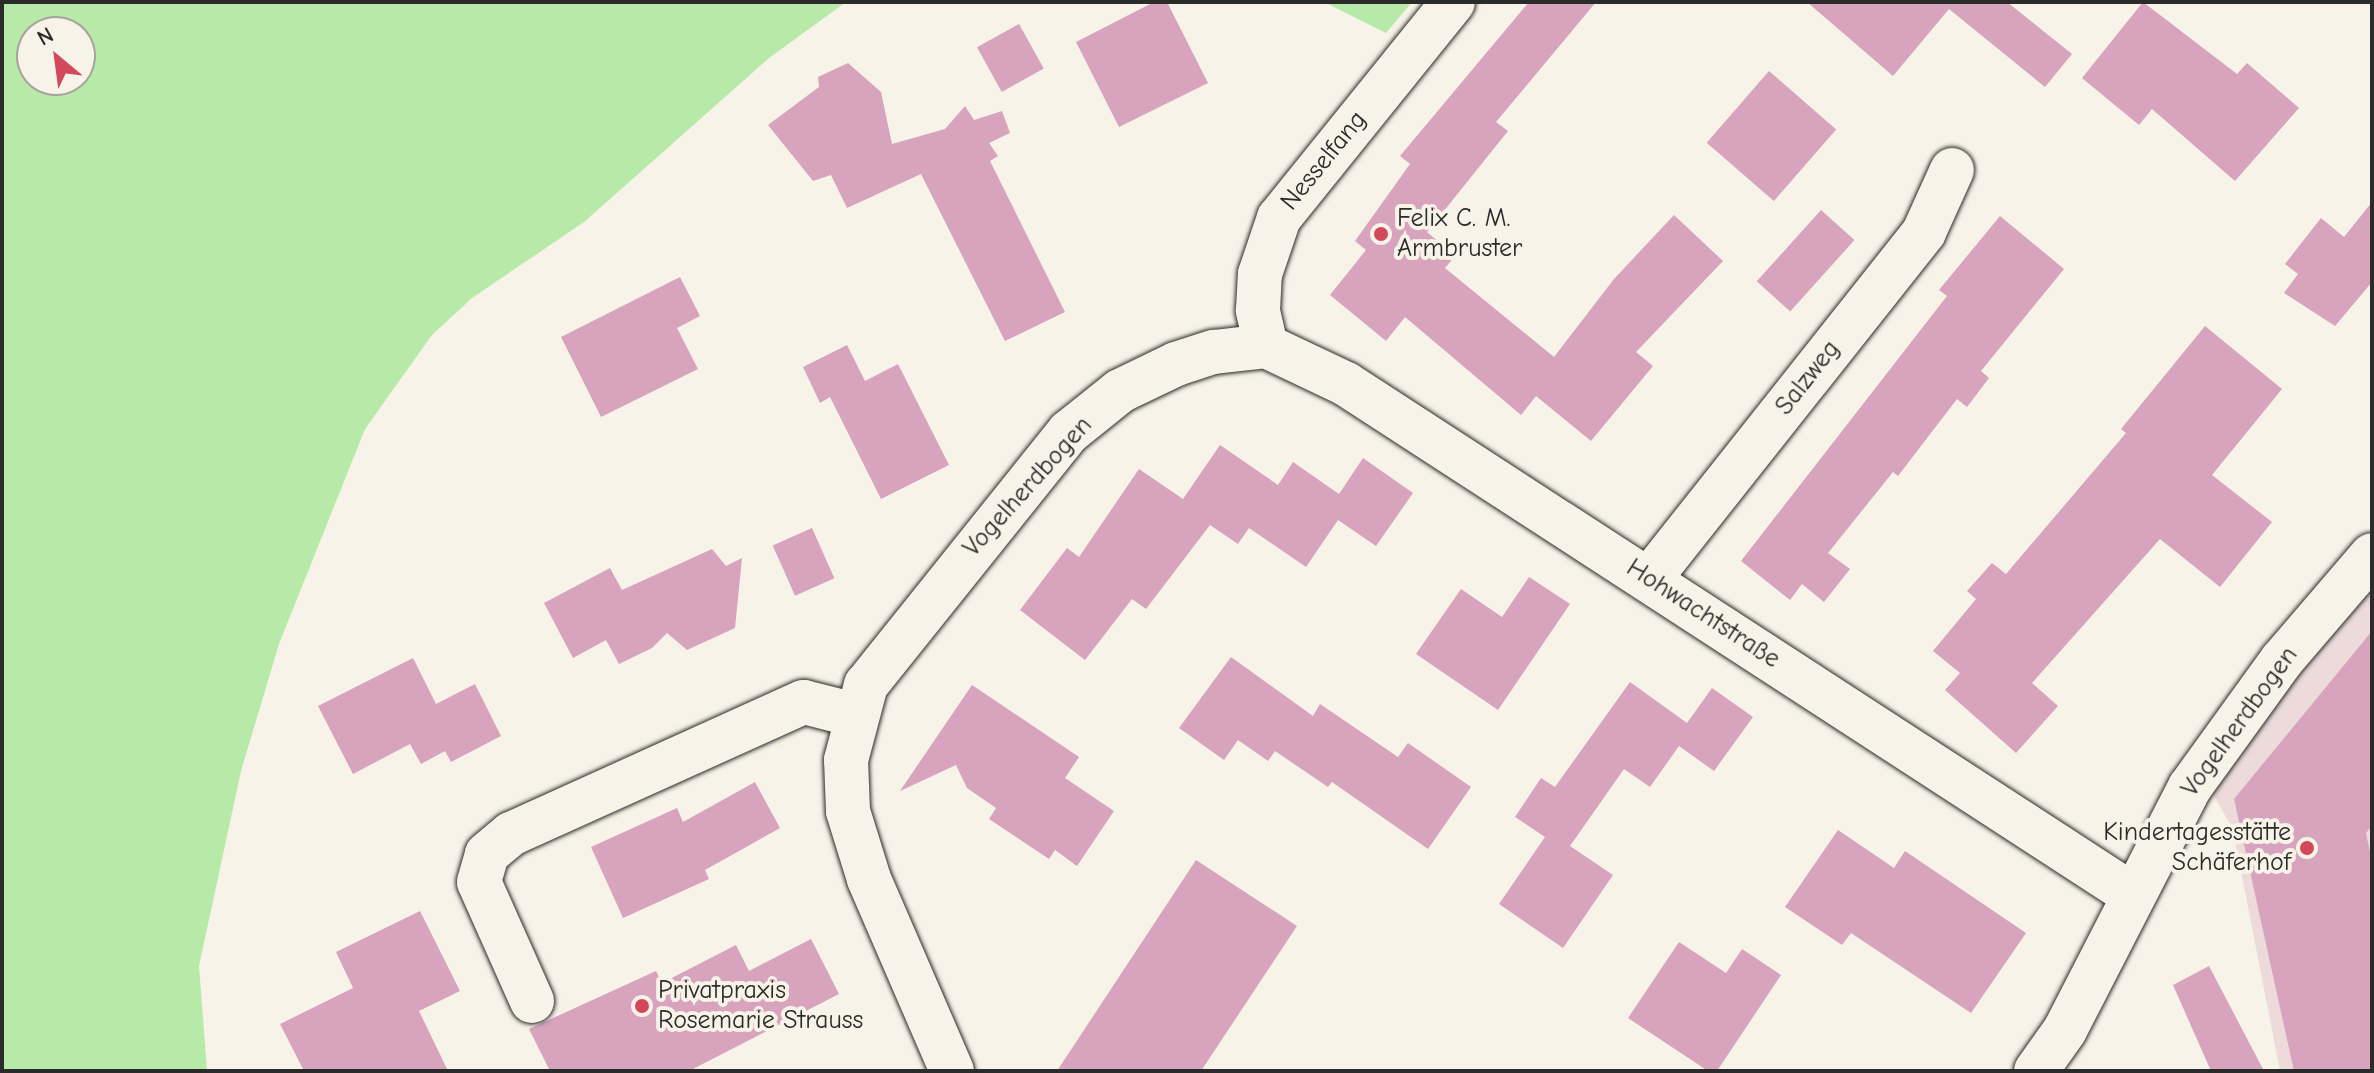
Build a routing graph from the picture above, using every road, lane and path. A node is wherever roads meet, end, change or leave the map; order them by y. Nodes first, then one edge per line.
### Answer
1 (1453, 2) edge
2 (1952, 170) dead end
3 (1266, 346) junction
4 (2371, 558) edge
5 (1650, 578) junction
6 (855, 715) junction
7 (2133, 895) junction
8 (532, 1001) dead end
9 (952, 1071) edge
10 (2036, 1071) edge

1 - 3 street, Nesselfang
2 - 5 street, Salzweg
3 - 5 street, Hohwachtstraße
3 - 6 street, Vogelherdbogen
4 - 7 street, Vogelherdbogen
5 - 7 street, Hohwachtstraße
6 - 8 street
6 - 9 street, Vogelherdbogen
7 - 10 street, Vogelherdbogen

